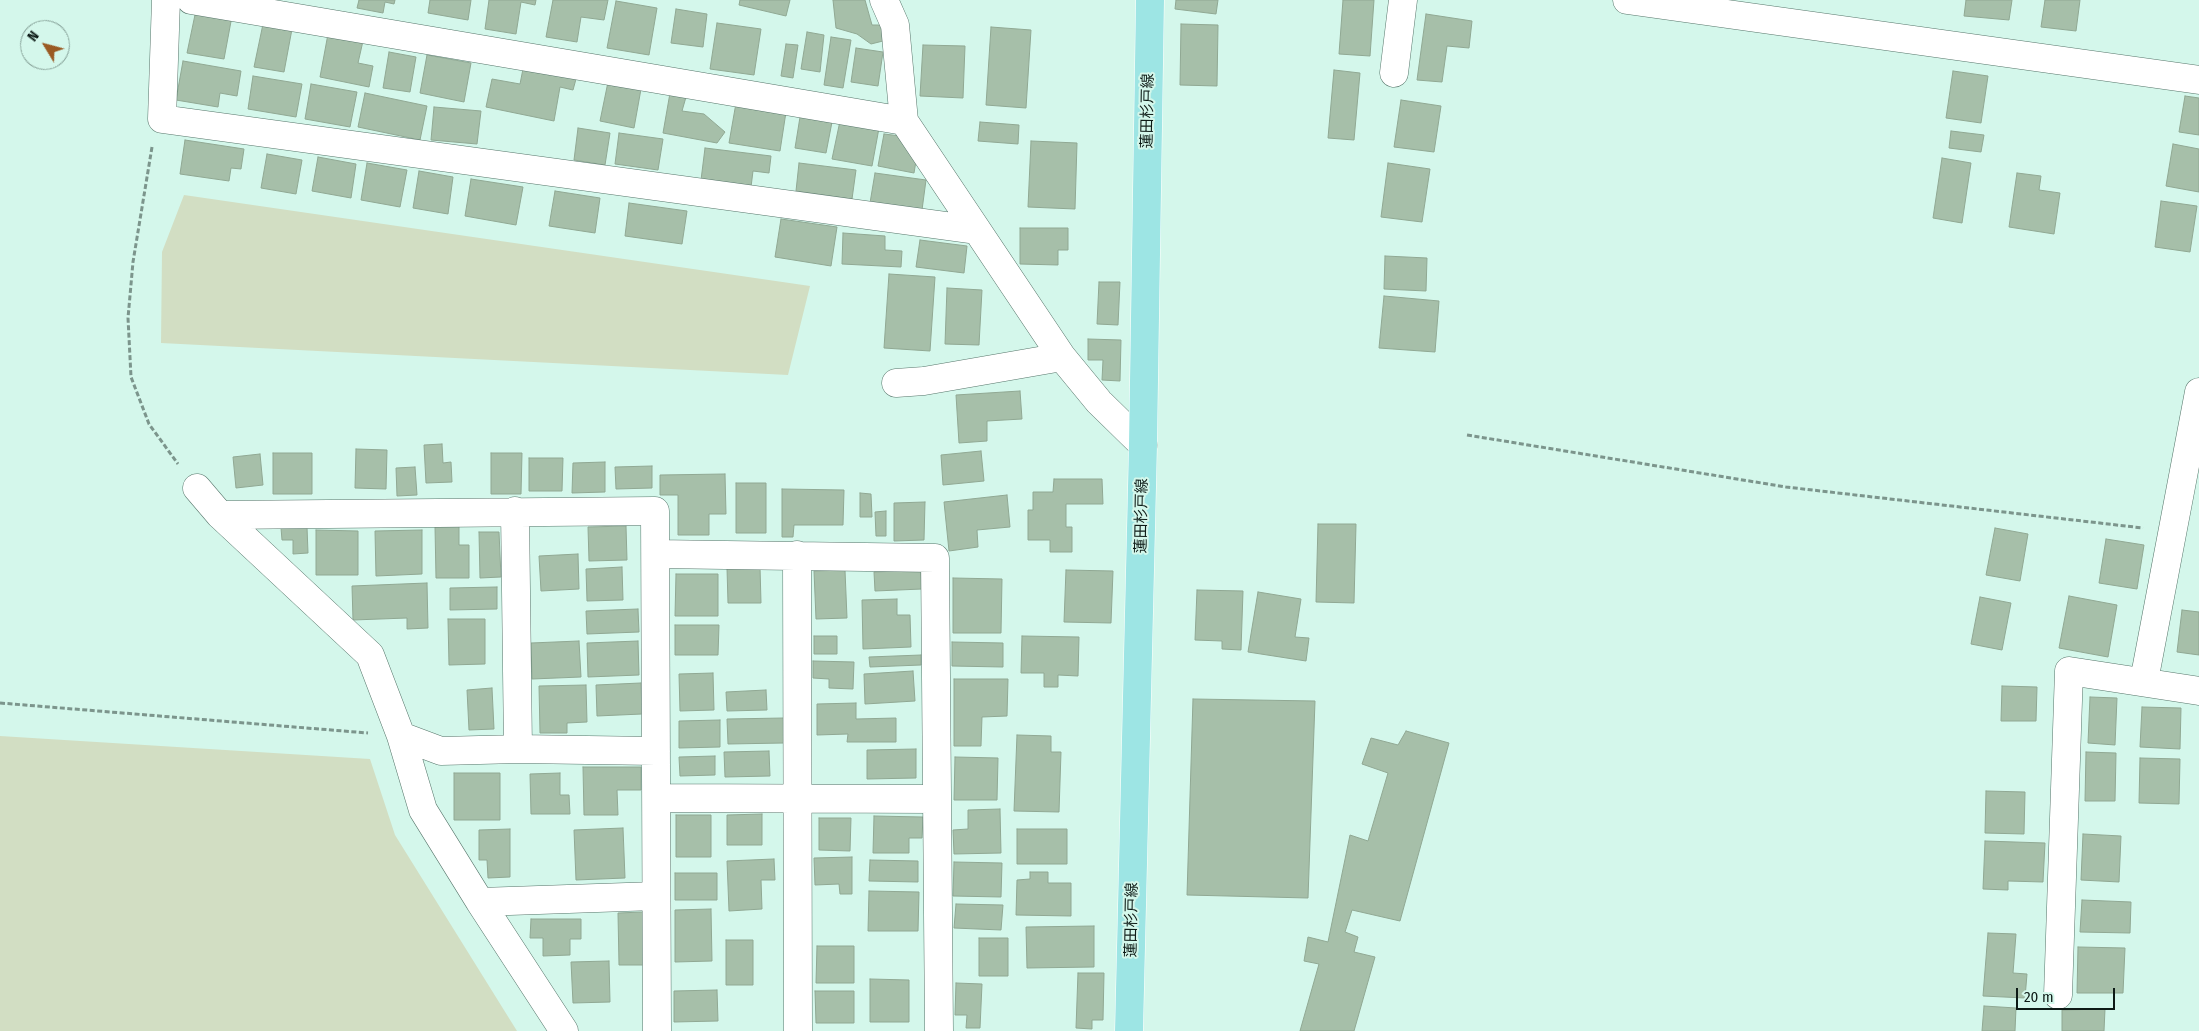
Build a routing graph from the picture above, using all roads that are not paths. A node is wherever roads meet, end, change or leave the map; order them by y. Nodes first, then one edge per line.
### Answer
1 (166, 0) edge
2 (190, 0) edge
3 (884, 0) edge
4 (1150, 0) edge
5 (1403, 0) edge
6 (1627, 0) edge
7 (1710, 6) edge
8 (1394, 73) dead end
9 (2199, 80) edge
10 (904, 120) junction
11 (976, 230) junction
12 (1062, 357) junction
13 (896, 383) dead end
14 (2198, 403) edge
15 (1144, 445) junction
16 (196, 488) road end
17 (515, 511) junction
18 (220, 515) junction
19 (656, 554) junction
20 (797, 555) junction
21 (2144, 681) junction
22 (2199, 690) edge
23 (401, 736) junction
24 (518, 749) junction
25 (656, 750) junction
26 (657, 798) junction
27 (798, 798) junction
28 (936, 799) junction
29 (656, 896) junction
30 (480, 902) junction
31 (2058, 995) dead end
32 (564, 1031) edge
33 (657, 1031) edge
34 (798, 1031) edge
35 (939, 1031) edge
36 (1129, 1031) edge

1 - 11 street
2 - 10 street
3 - 10 street
4 - 15 main road, 蓮田杉戸線
5 - 8 street
6 - 7 street
7 - 9 street
10 - 11 street
11 - 12 street
12 - 13 street
12 - 15 street
14 - 21 street
15 - 36 main road, 蓮田杉戸線
16 - 18 street
17 - 18 street
17 - 19 street
17 - 24 street
18 - 23 street
19 - 20 street
19 - 25 street
20 - 27 street
20 - 28 street
21 - 22 street
21 - 31 street
23 - 24 street
23 - 30 street
24 - 25 street
25 - 26 street
26 - 27 street
26 - 29 street
27 - 28 street
27 - 34 street
28 - 35 street
29 - 30 street
29 - 33 street
30 - 32 street

